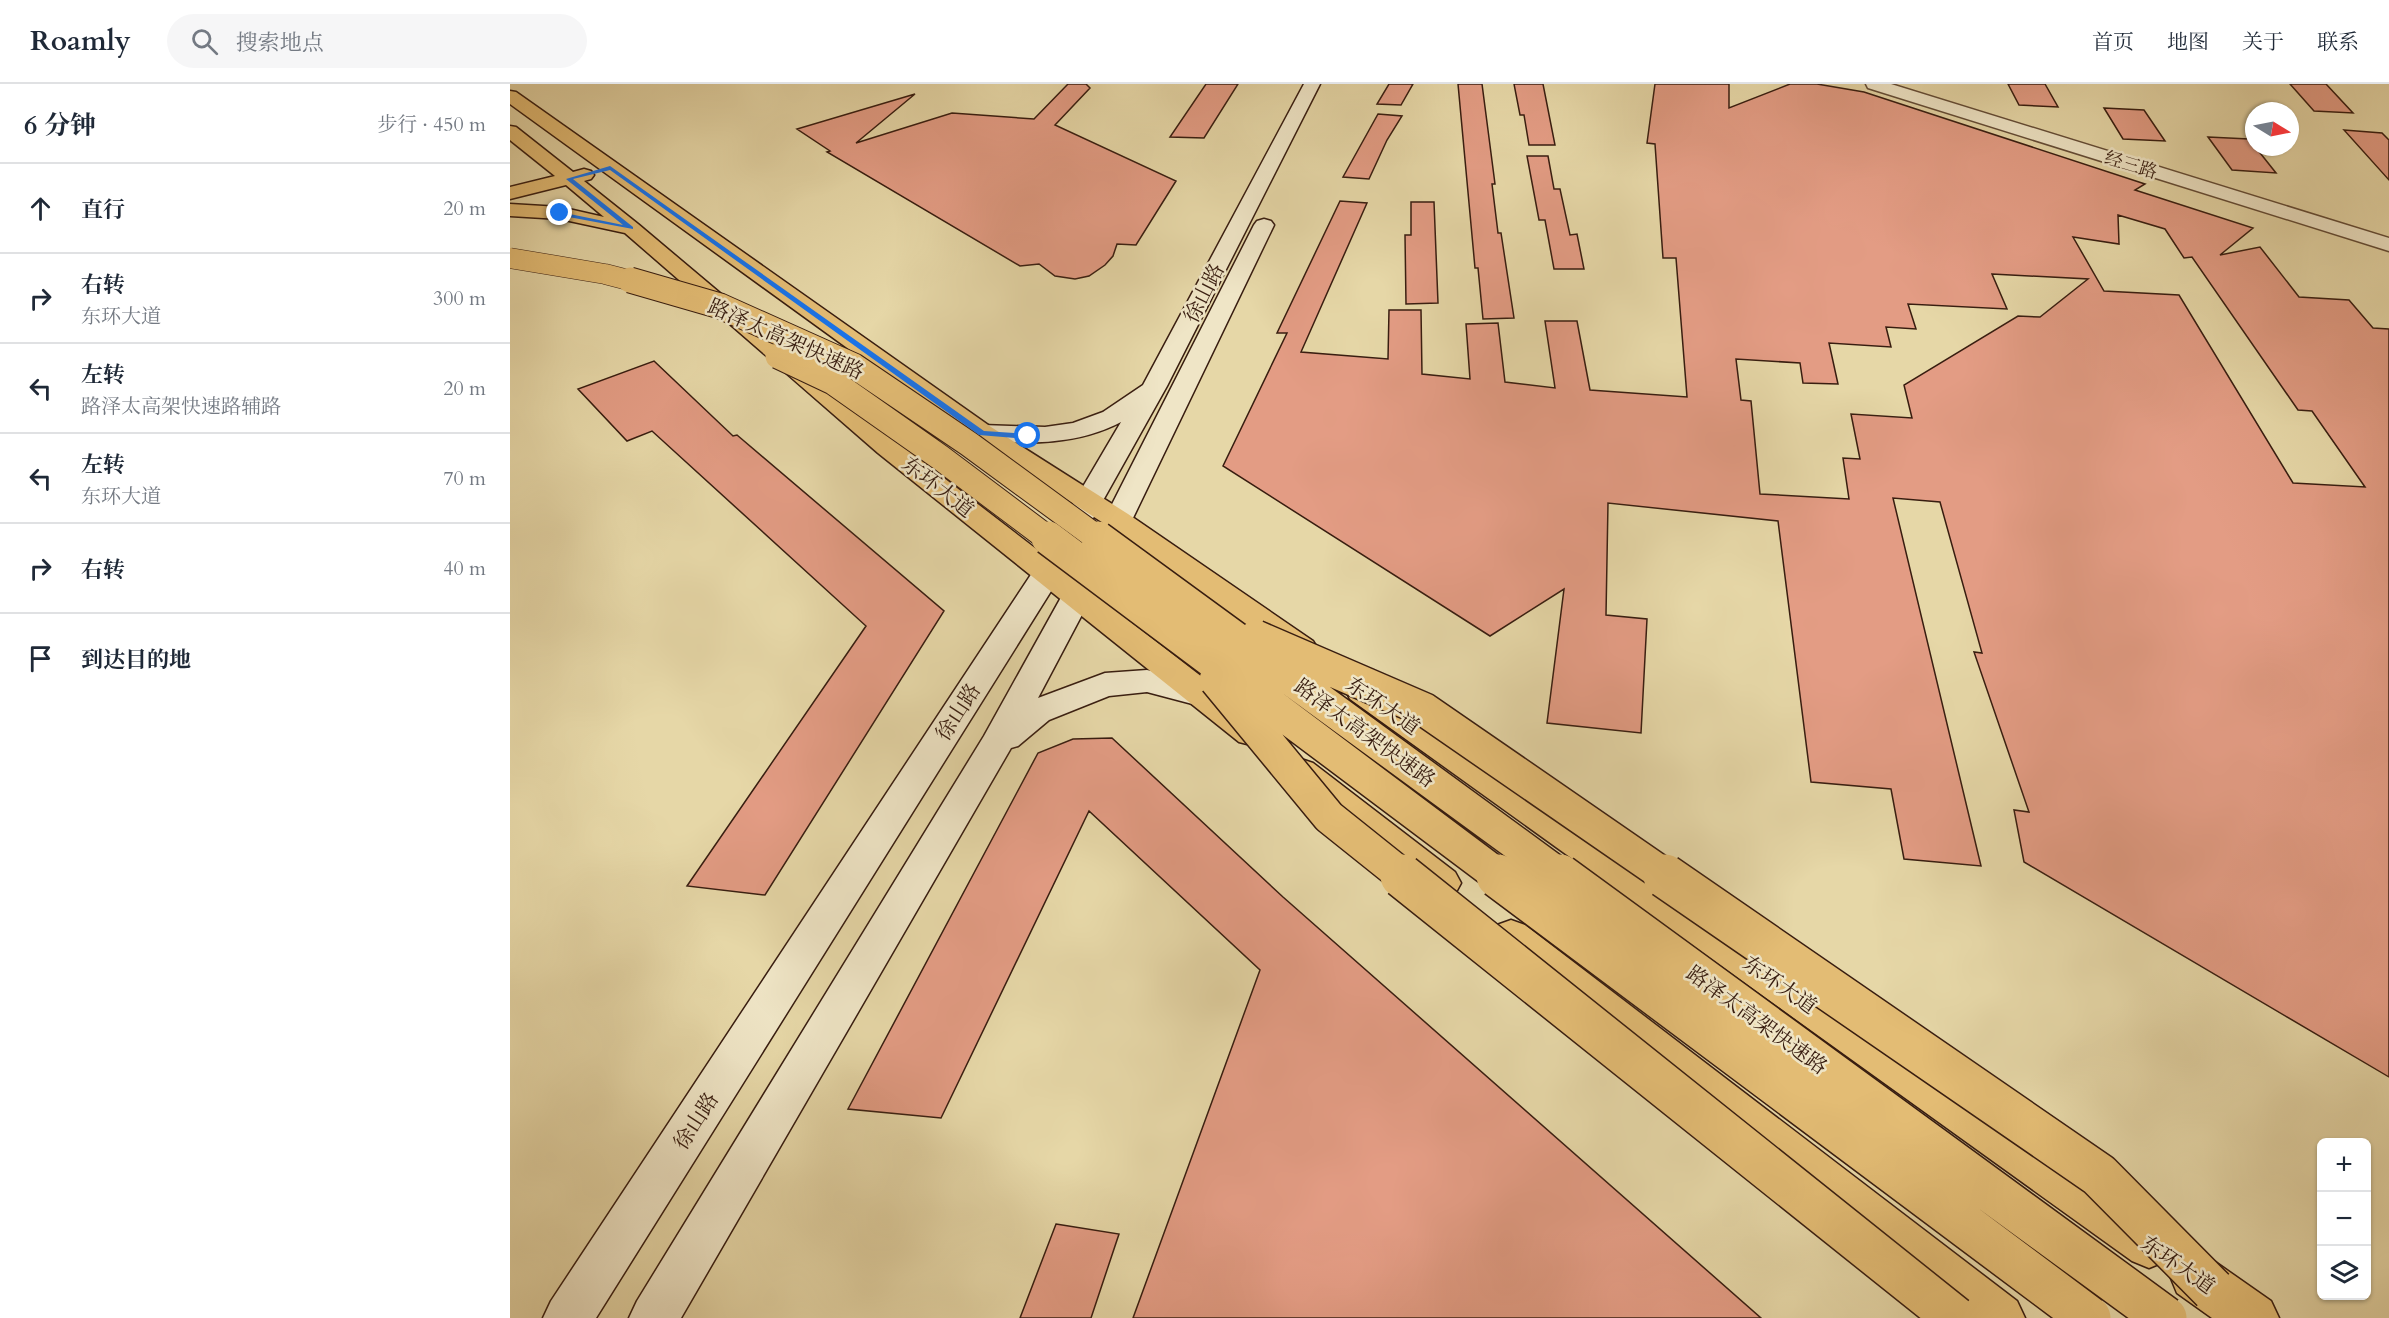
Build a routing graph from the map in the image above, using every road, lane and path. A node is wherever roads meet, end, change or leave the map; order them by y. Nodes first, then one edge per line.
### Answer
1 (1312, 84) edge
2 (1333, 84) edge
3 (1874, 84) edge
4 (510, 96) edge
5 (510, 131) edge
6 (603, 162) junction
7 (562, 173) junction
8 (510, 178) edge
9 (510, 194) edge
10 (510, 210) edge
11 (631, 228) junction
12 (2389, 245) edge
13 (510, 258) edge
14 (510, 277) edge
15 (1155, 386) junction
16 (982, 433) junction
17 (1090, 502) junction
18 (1118, 520) junction
19 (1048, 572) junction
20 (1076, 596) junction
21 (1192, 626) junction
22 (1200, 694) junction
23 (996, 745) junction
24 (2213, 1290) junction
25 (568, 1318) edge
26 (654, 1318) edge
27 (1955, 1318) edge
28 (2000, 1318) edge
29 (2089, 1318) edge
30 (2165, 1318) edge
31 (2254, 1318) edge

1 - 15 main road, 徐山路
2 - 18 main road, 徐山路
3 - 12 main road, 经三路
4 - 6 main road, 东环大道
5 - 7 main road, 东环大道
6 - 7 main road
6 - 16 main road, 东环大道
7 - 8 main road
7 - 9 main road
7 - 11 main road, 东环大道
10 - 11 main road
11 - 19 main road, 东环大道
13 - 21 main road, 路泽太高架快速路, bridge
14 - 21 main road, 路泽太高架快速路, bridge
15 - 16 main road
15 - 17 main road, 徐山路
16 - 17 main road, 东环大道
17 - 18 main road, 东环大道
17 - 19 main road, 徐山路
18 - 20 main road, 徐山路
18 - 24 main road, 东环大道
19 - 20 main road, 东环大道
19 - 25 main road, 徐山路
20 - 22 main road, 东环大道
20 - 23 main road, 徐山路
21 - 24 main road, bridge
21 - 27 main road, bridge
21 - 29 main road, 路泽太高架快速路, bridge
21 - 30 main road, 路泽太高架快速路, bridge
22 - 23 main road
22 - 28 main road, 东环大道
23 - 26 main road, 徐山路
24 - 31 main road, 东环大道

